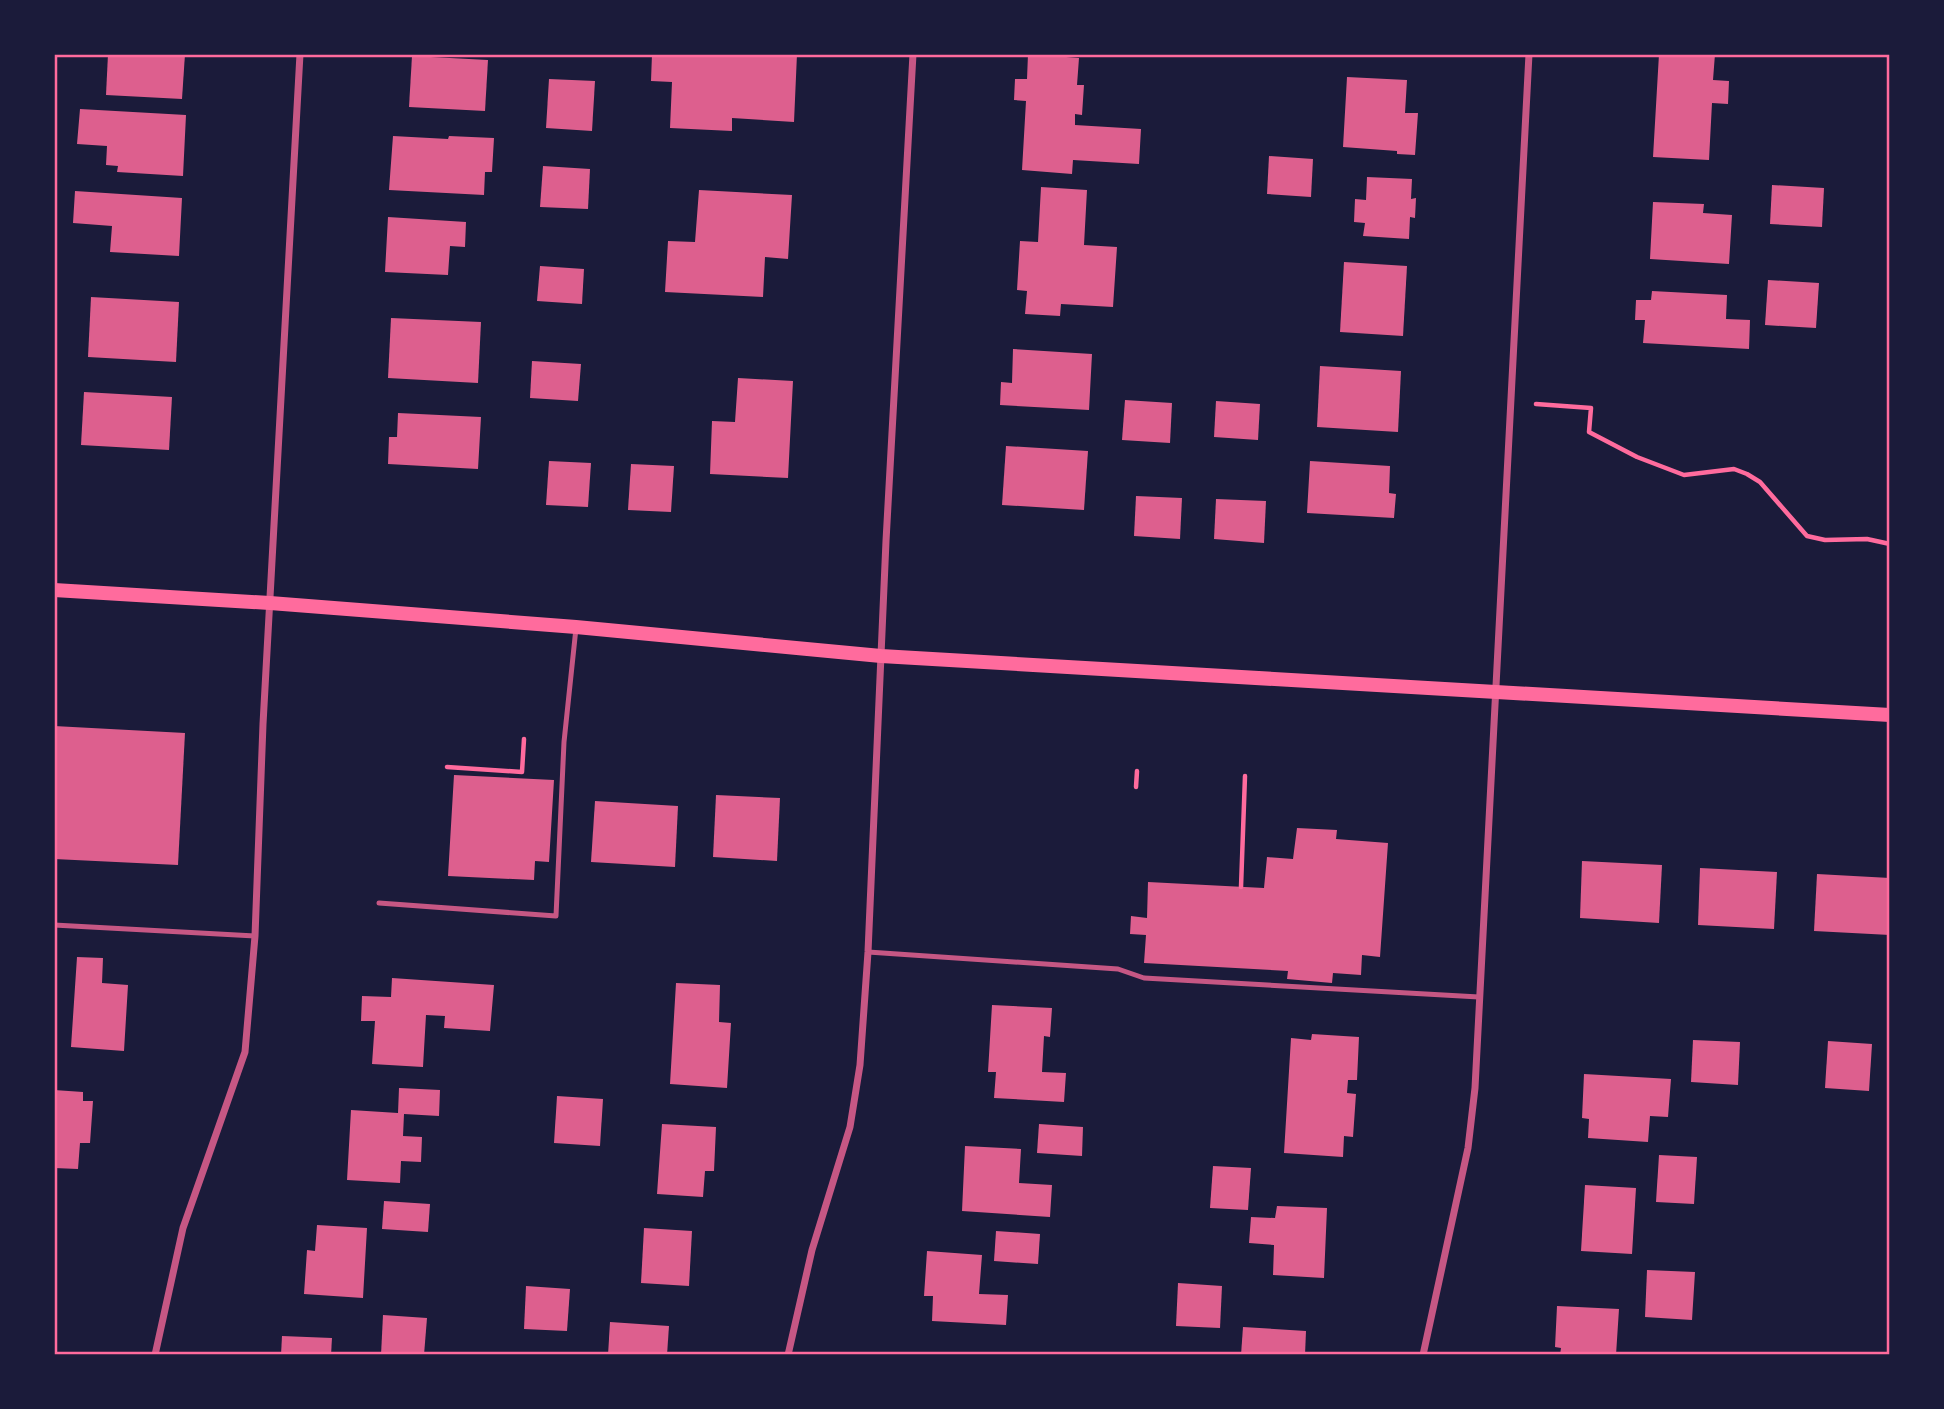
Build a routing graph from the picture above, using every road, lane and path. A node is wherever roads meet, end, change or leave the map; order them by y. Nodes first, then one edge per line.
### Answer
1 (300, 54) edge
2 (913, 54) edge
3 (1529, 54) edge
4 (1510, 402) junction
5 (1890, 544) edge
6 (54, 590) edge
7 (270, 603) junction
8 (576, 627) junction
9 (881, 656) junction
10 (1496, 692) junction
11 (1890, 715) edge
12 (524, 739) dead end
13 (447, 767) dead end
14 (1137, 771) dead end
15 (1245, 776) dead end
16 (1136, 788) dead end
17 (1241, 887) dead end
18 (379, 903) dead end
19 (54, 925) edge
20 (255, 936) junction
21 (868, 952) junction
22 (1479, 997) junction
23 (155, 1355) edge
24 (788, 1355) edge
25 (1423, 1355) edge

1 - 7 street
2 - 9 street
3 - 4 street
4 - 5 path
4 - 10 street
6 - 7 main road
7 - 8 main road
7 - 20 street
8 - 9 main road
8 - 18 lane
9 - 10 main road
9 - 21 street
10 - 11 main road
10 - 22 street
12 - 13 path
14 - 16 path
15 - 17 path
19 - 20 lane
20 - 23 street
21 - 22 lane
21 - 24 street
22 - 25 street

